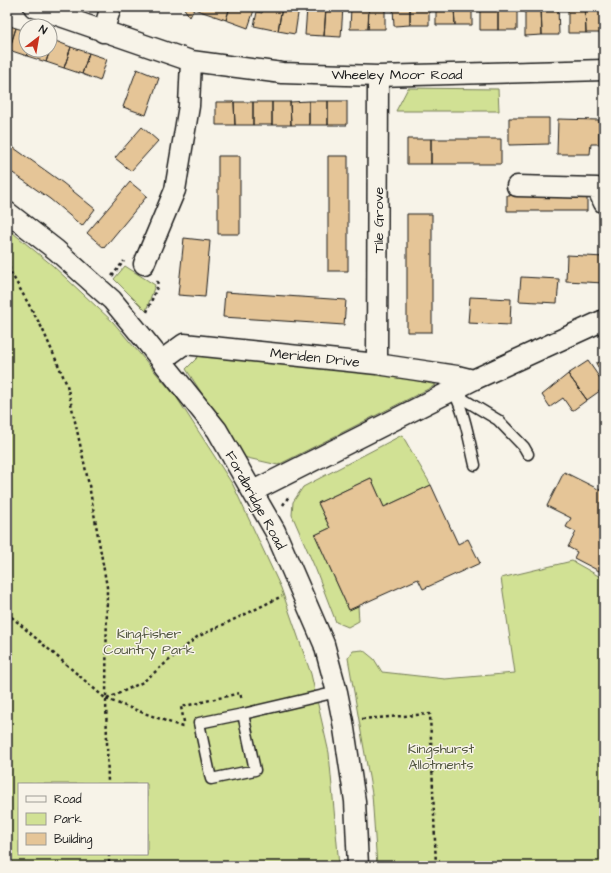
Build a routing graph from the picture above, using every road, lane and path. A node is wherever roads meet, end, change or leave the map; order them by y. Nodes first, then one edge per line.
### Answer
1 (34, 7) edge
2 (111, 7) edge
3 (103, 32) junction
4 (191, 61) junction
5 (604, 70) edge
6 (378, 76) junction
7 (517, 186) dead end
8 (604, 203) edge
9 (7, 212) edge
10 (7, 243) edge
11 (144, 264) junction
12 (101, 290) junction
13 (604, 320) edge
14 (136, 328) junction
15 (162, 360) junction
16 (377, 364) junction
17 (462, 385) junction
18 (528, 454) dead end
19 (475, 465) dead end
20 (253, 491) junction
21 (291, 493) dead end
22 (284, 510) dead end
23 (283, 595) dead end
24 (7, 613) edge
25 (337, 692) junction
26 (106, 699) junction
27 (243, 714) junction
28 (343, 722) junction
29 (186, 728) dead end
30 (108, 783) edge
31 (109, 855) edge
32 (109, 866) edge
33 (358, 866) edge
34 (436, 866) edge

1 - 3 street, Wheeley Moor Road
2 - 3 street
3 - 4 street, Wheeley Moor Road
4 - 6 street, Wheeley Moor Road
4 - 11 street
5 - 6 street, Wheeley Moor Road
6 - 16 street, Tile Grove
7 - 8 street
9 - 12 street, Fordbridge Road
10 - 26 path
11 - 12 path
11 - 14 path
12 - 14 street, Fordbridge Road
13 - 17 street
14 - 15 street, Fordbridge Road
15 - 16 street, Meriden Drive
15 - 20 street, Fordbridge Road
16 - 17 street, Meriden Drive
17 - 18 lane
17 - 19 lane
17 - 20 street
20 - 25 street, Fordbridge Road
21 - 22 path
23 - 26 path
24 - 26 path
25 - 27 lane
25 - 28 street, Fordbridge Road
26 - 29 path
26 - 30 path
27 - 27 lane
28 - 33 street, Fordbridge Road
28 - 34 path
31 - 32 path

